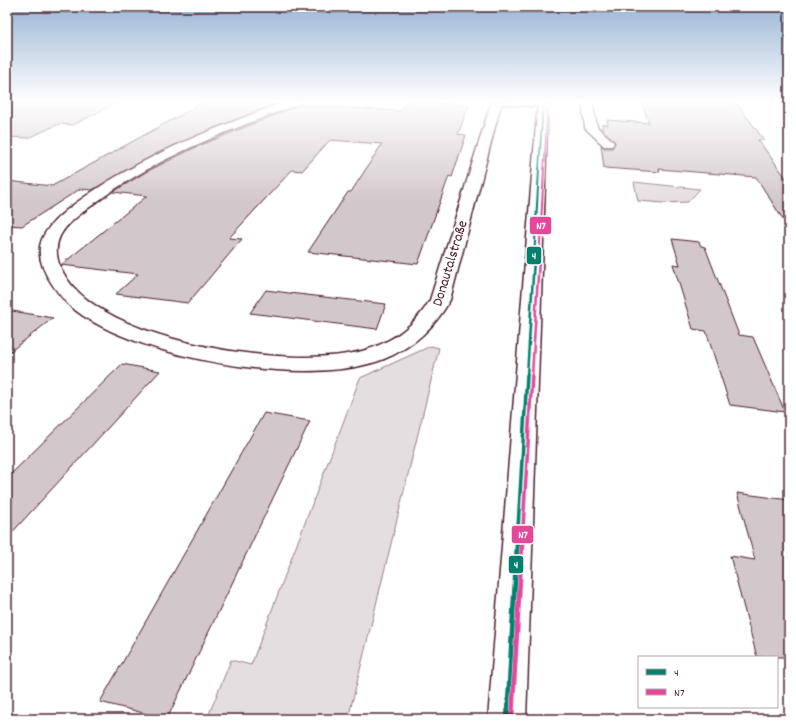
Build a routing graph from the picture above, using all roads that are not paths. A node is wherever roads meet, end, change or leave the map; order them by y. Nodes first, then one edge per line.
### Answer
1 (208, 135) edge
2 (487, 135) edge
3 (541, 135) edge
4 (599, 135) edge
5 (608, 143) dead end
6 (507, 719) edge

1 - 2 street, Donautalstraße
3 - 6 street
4 - 5 street

